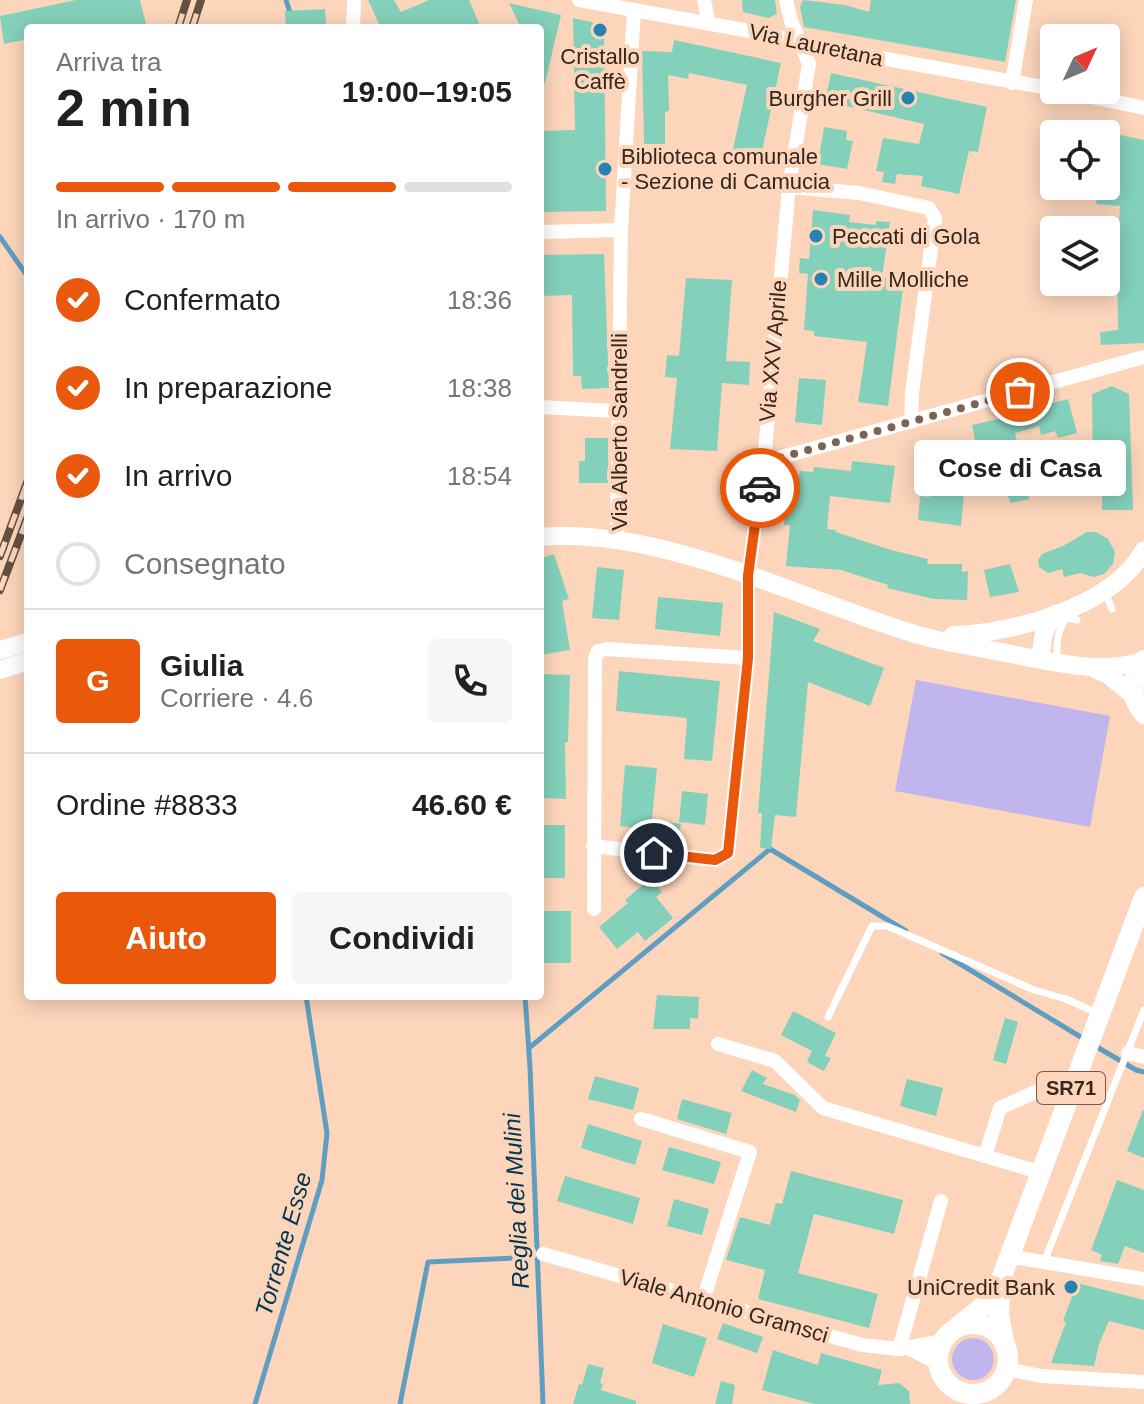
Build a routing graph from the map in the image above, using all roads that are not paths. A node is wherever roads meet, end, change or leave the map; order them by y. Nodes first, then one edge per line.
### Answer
1 (354, 0) edge
2 (579, 0) edge
3 (704, 0) edge
4 (786, 0) edge
5 (1026, 0) edge
6 (634, 10) junction
7 (353, 24) edge
8 (709, 24) junction
9 (798, 41) junction
10 (1012, 83) junction
11 (1040, 87) edge
12 (1120, 103) edge
13 (1144, 108) edge
14 (789, 187) junction
15 (621, 230) junction
16 (544, 232) edge
17 (1144, 357) edge
18 (544, 407) edge
19 (617, 411) junction
20 (911, 422) junction
21 (764, 462) junction
22 (544, 537) edge
23 (617, 541) junction
24 (1144, 550) edge
25 (748, 576) junction
26 (1055, 614) junction
27 (1077, 620) dead end
28 (917, 635) junction
29 (24, 643) edge
30 (0, 650) edge
31 (748, 658) junction
32 (1049, 660) junction
33 (1143, 661) edge
34 (24, 662) edge
35 (1088, 667) junction
36 (0, 670) edge
37 (1133, 695) junction
38 (1144, 714) edge
39 (593, 846) junction
40 (1144, 897) edge
41 (594, 909) dead end
42 (1144, 1010) edge
43 (1099, 1014) junction
44 (828, 1017) dead end
45 (718, 1044) dead end
46 (1128, 1053) junction
47 (1144, 1057) edge
48 (1040, 1090) dead end
49 (641, 1119) dead end
50 (985, 1156) junction
51 (1039, 1172) junction
52 (941, 1201) dead end
53 (543, 1254) dead end
54 (1008, 1256) junction
55 (1044, 1262) junction
56 (1001, 1279) junction
57 (1144, 1279) edge
58 (703, 1300) junction
59 (949, 1335) junction
60 (1005, 1346) junction
61 (903, 1349) junction
62 (1007, 1369) junction
63 (940, 1370) junction
64 (1144, 1382) edge
65 (980, 1398) edge
66 (945, 1404) edge

1 - 7 street
2 - 6 street, Via Lauretana
3 - 8 street
4 - 9 street, Via XXV Aprile
5 - 10 street
6 - 8 street, Via Lauretana
6 - 15 street, Via Alberto Sandrelli
8 - 9 street, Via Lauretana
9 - 10 street, Via Lauretana
9 - 14 street, Via XXV Aprile
10 - 11 street, Via Lauretana
12 - 13 street, Via Lauretana
14 - 20 street
14 - 21 street, Via XXV Aprile
15 - 16 street
15 - 19 street, Via Alberto Sandrelli
17 - 20 street
18 - 19 street
19 - 23 street, Via Alberto Sandrelli
20 - 21 street
21 - 25 street, Via XXV Aprile
22 - 23 street
23 - 25 street, Via Alberto Sandrelli
24 - 26 street, Via Alberto Sandrelli
25 - 28 street, Via Alberto Sandrelli
25 - 31 street, Via XXV Aprile
26 - 28 street, Via Alberto Sandrelli
26 - 32 street
27 - 32 lane
28 - 32 street, Via Alberto Sandrelli
29 - 30 street
31 - 39 street, Via XXV Aprile
31 - 39 street
32 - 35 street, Via Alberto Sandrelli
33 - 35 street, Via Alberto Sandrelli
33 - 37 main road
34 - 36 street
35 - 37 street, Via Alberto Sandrelli
37 - 38 main road
39 - 41 street
40 - 43 main road, SR71
42 - 46 lane
43 - 44 lane
43 - 51 main road, SR71
45 - 50 street
46 - 47 street
46 - 55 lane
48 - 50 street
49 - 58 street
50 - 51 street
51 - 54 main road, SR71
52 - 61 street
53 - 58 street, Viale Antonio Gramsci
54 - 55 street
54 - 56 main road, SR71
55 - 57 street
56 - 59 main road, SR71
56 - 60 main road, SR71
58 - 61 street, Viale Antonio Gramsci
59 - 60 main road, Viale Antonio Gramsci
59 - 61 street, Viale Antonio Gramsci
59 - 63 main road
60 - 62 main road, SR71
61 - 63 street, Viale Antonio Gramsci
62 - 64 street
62 - 65 main road, Viale Antonio Gramsci
63 - 65 main road, Viale Antonio Gramsci
63 - 66 main road

